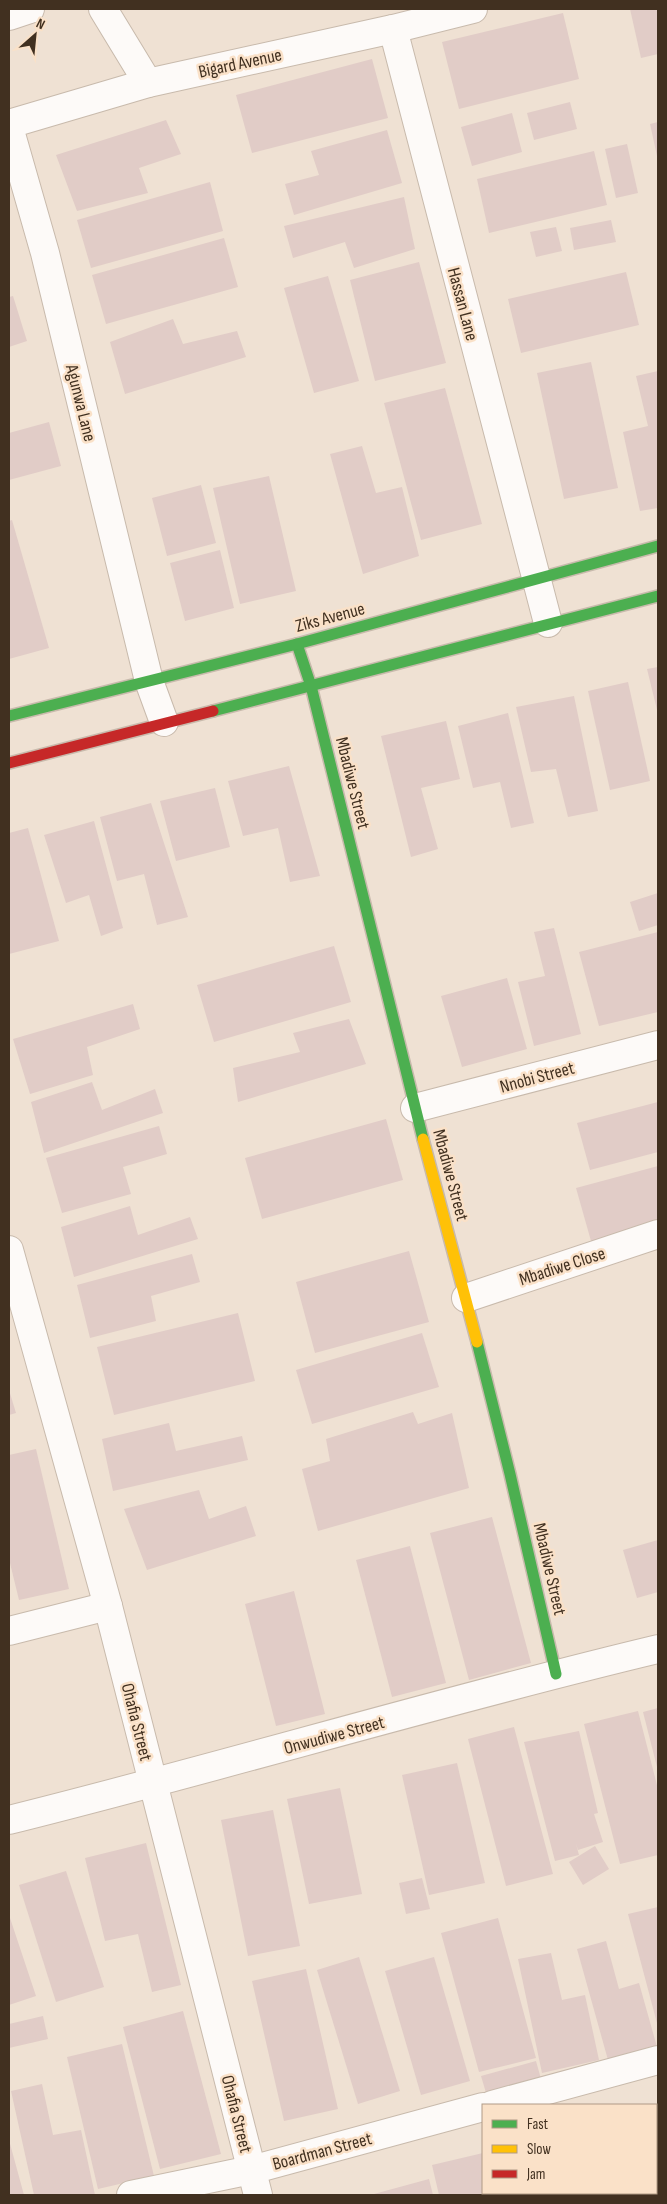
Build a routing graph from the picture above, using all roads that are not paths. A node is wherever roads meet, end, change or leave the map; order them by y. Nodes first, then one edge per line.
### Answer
1 (30, 9) edge
2 (103, 9) edge
3 (473, 9) edge
4 (9, 16) edge
5 (393, 29) junction
6 (148, 83) junction
7 (9, 126) edge
8 (658, 546) edge
9 (535, 579) junction
10 (658, 596) edge
11 (548, 623) junction
12 (297, 644) junction
13 (148, 681) junction
14 (311, 686) junction
15 (9, 716) edge
16 (164, 722) junction
17 (9, 763) edge
18 (658, 1045) edge
19 (416, 1108) junction
20 (658, 1234) edge
21 (9, 1250) edge
22 (466, 1298) junction
23 (108, 1606) junction
24 (9, 1631) edge
25 (658, 1650) edge
26 (556, 1674) junction
27 (153, 1784) junction
28 (9, 1820) edge
29 (658, 2060) edge
30 (496, 2104) edge
31 (482, 2108) edge
32 (254, 2183) edge
33 (130, 2195) edge

1 - 4 street
2 - 6 street
3 - 5 street, Bigard Avenue
5 - 6 street, Bigard Avenue
5 - 9 street, Hassan Lane
6 - 7 street, Bigard Avenue
7 - 13 street, Agunwa Lane
8 - 9 main road, Ziks Avenue
9 - 11 street, Hassan Lane
9 - 12 main road, Ziks Avenue
10 - 11 main road
11 - 14 main road
12 - 13 main road, Ziks Avenue
12 - 14 main road, Mbadiwe Street
13 - 15 main road, Ziks Avenue
13 - 16 street, Agunwa Lane
14 - 16 main road
14 - 19 main road, Mbadiwe Street
16 - 17 main road
18 - 19 street, Nnobi Street
19 - 22 main road, Mbadiwe Street
20 - 22 street, Mbadiwe Close
21 - 23 street, Ohafia Street
22 - 26 main road, Mbadiwe Street
23 - 24 street
23 - 27 street, Ohafia Street
25 - 26 street, Onwudiwe Street
26 - 27 street, Onwudiwe Street
27 - 28 street, Onwudiwe Street
27 - 32 street, Ohafia Street
29 - 30 street
31 - 32 street, Boardman Street
32 - 33 street, Boardman Street

